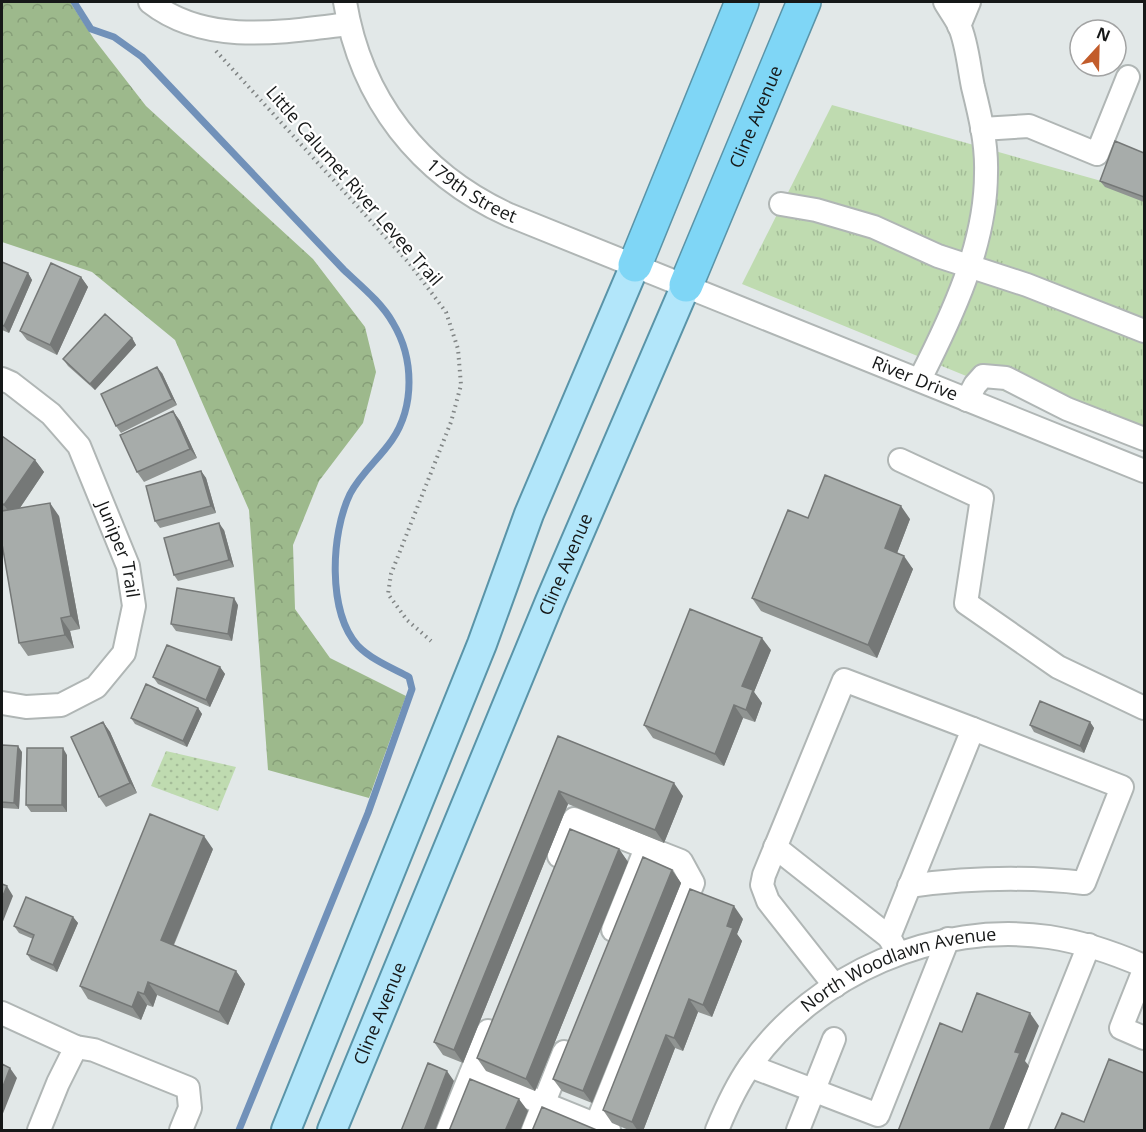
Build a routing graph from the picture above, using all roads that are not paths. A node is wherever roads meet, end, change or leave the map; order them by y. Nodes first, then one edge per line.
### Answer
1 (150, 2) edge
2 (345, 2) edge
3 (742, 2) edge
4 (804, 2) edge
5 (945, 2) edge
6 (969, 2) edge
7 (349, 24) junction
8 (959, 26) junction
9 (1128, 78) edge
10 (982, 129) junction
11 (781, 204) dead end
12 (635, 265) junction
13 (968, 267) junction
14 (686, 285) junction
15 (1144, 332) edge
16 (2, 379) edge
17 (920, 380) junction
18 (967, 400) junction
19 (1144, 439) edge
20 (900, 460) dead end
21 (1144, 471) edge
22 (2, 703) edge
23 (1144, 708) edge
24 (973, 729) junction
25 (775, 847) junction
26 (646, 848) junction
27 (552, 875) edge
28 (909, 886) junction
29 (948, 939) junction
30 (893, 945) junction
31 (1089, 945) junction
32 (606, 948) edge
33 (1144, 968) edge
34 (835, 986) junction
35 (498, 1008) edge
36 (2, 1013) edge
37 (570, 1037) edge
38 (1144, 1038) edge
39 (834, 1040) dead end
40 (67, 1042) junction
41 (750, 1066) junction
42 (471, 1074) junction
43 (814, 1090) junction
44 (544, 1103) junction
45 (875, 1123) edge
46 (603, 1128) edge
47 (39, 1131) edge
48 (181, 1131) edge
49 (286, 1131) edge
50 (332, 1131) edge
51 (448, 1131) edge
52 (533, 1131) edge
53 (717, 1131) edge
54 (798, 1131) edge
55 (1015, 1131) edge

1 - 7 street
2 - 7 street, 179th Street
3 - 12 highway
4 - 14 highway, Cline Avenue
5 - 8 street
6 - 8 street
7 - 12 street, 179th Street
8 - 10 street
9 - 10 street
10 - 13 street
11 - 13 street
12 - 14 street, 179th Street
12 - 49 main road
13 - 15 street
13 - 17 street
14 - 17 street, River Drive
14 - 50 main road, Cline Avenue
16 - 22 street, Juniper Trail
17 - 18 street, River Drive
18 - 19 street
18 - 21 street, River Drive
20 - 23 street
24 - 25 street
24 - 28 street
24 - 28 street
25 - 30 street
25 - 34 street
26 - 27 street
26 - 32 street
26 - 46 street
28 - 30 street
29 - 30 street, North Woodlawn Avenue
29 - 31 street, North Woodlawn Avenue
29 - 45 street
30 - 34 street, North Woodlawn Avenue
31 - 33 street, North Woodlawn Avenue
31 - 55 street
33 - 38 street
34 - 41 street, North Woodlawn Avenue
35 - 42 street
36 - 40 street
37 - 44 street
39 - 43 street
40 - 47 street
40 - 48 street
41 - 43 street
41 - 53 street, North Woodlawn Avenue
42 - 44 street
42 - 51 street
43 - 45 street
43 - 54 street
44 - 46 street
44 - 52 street

